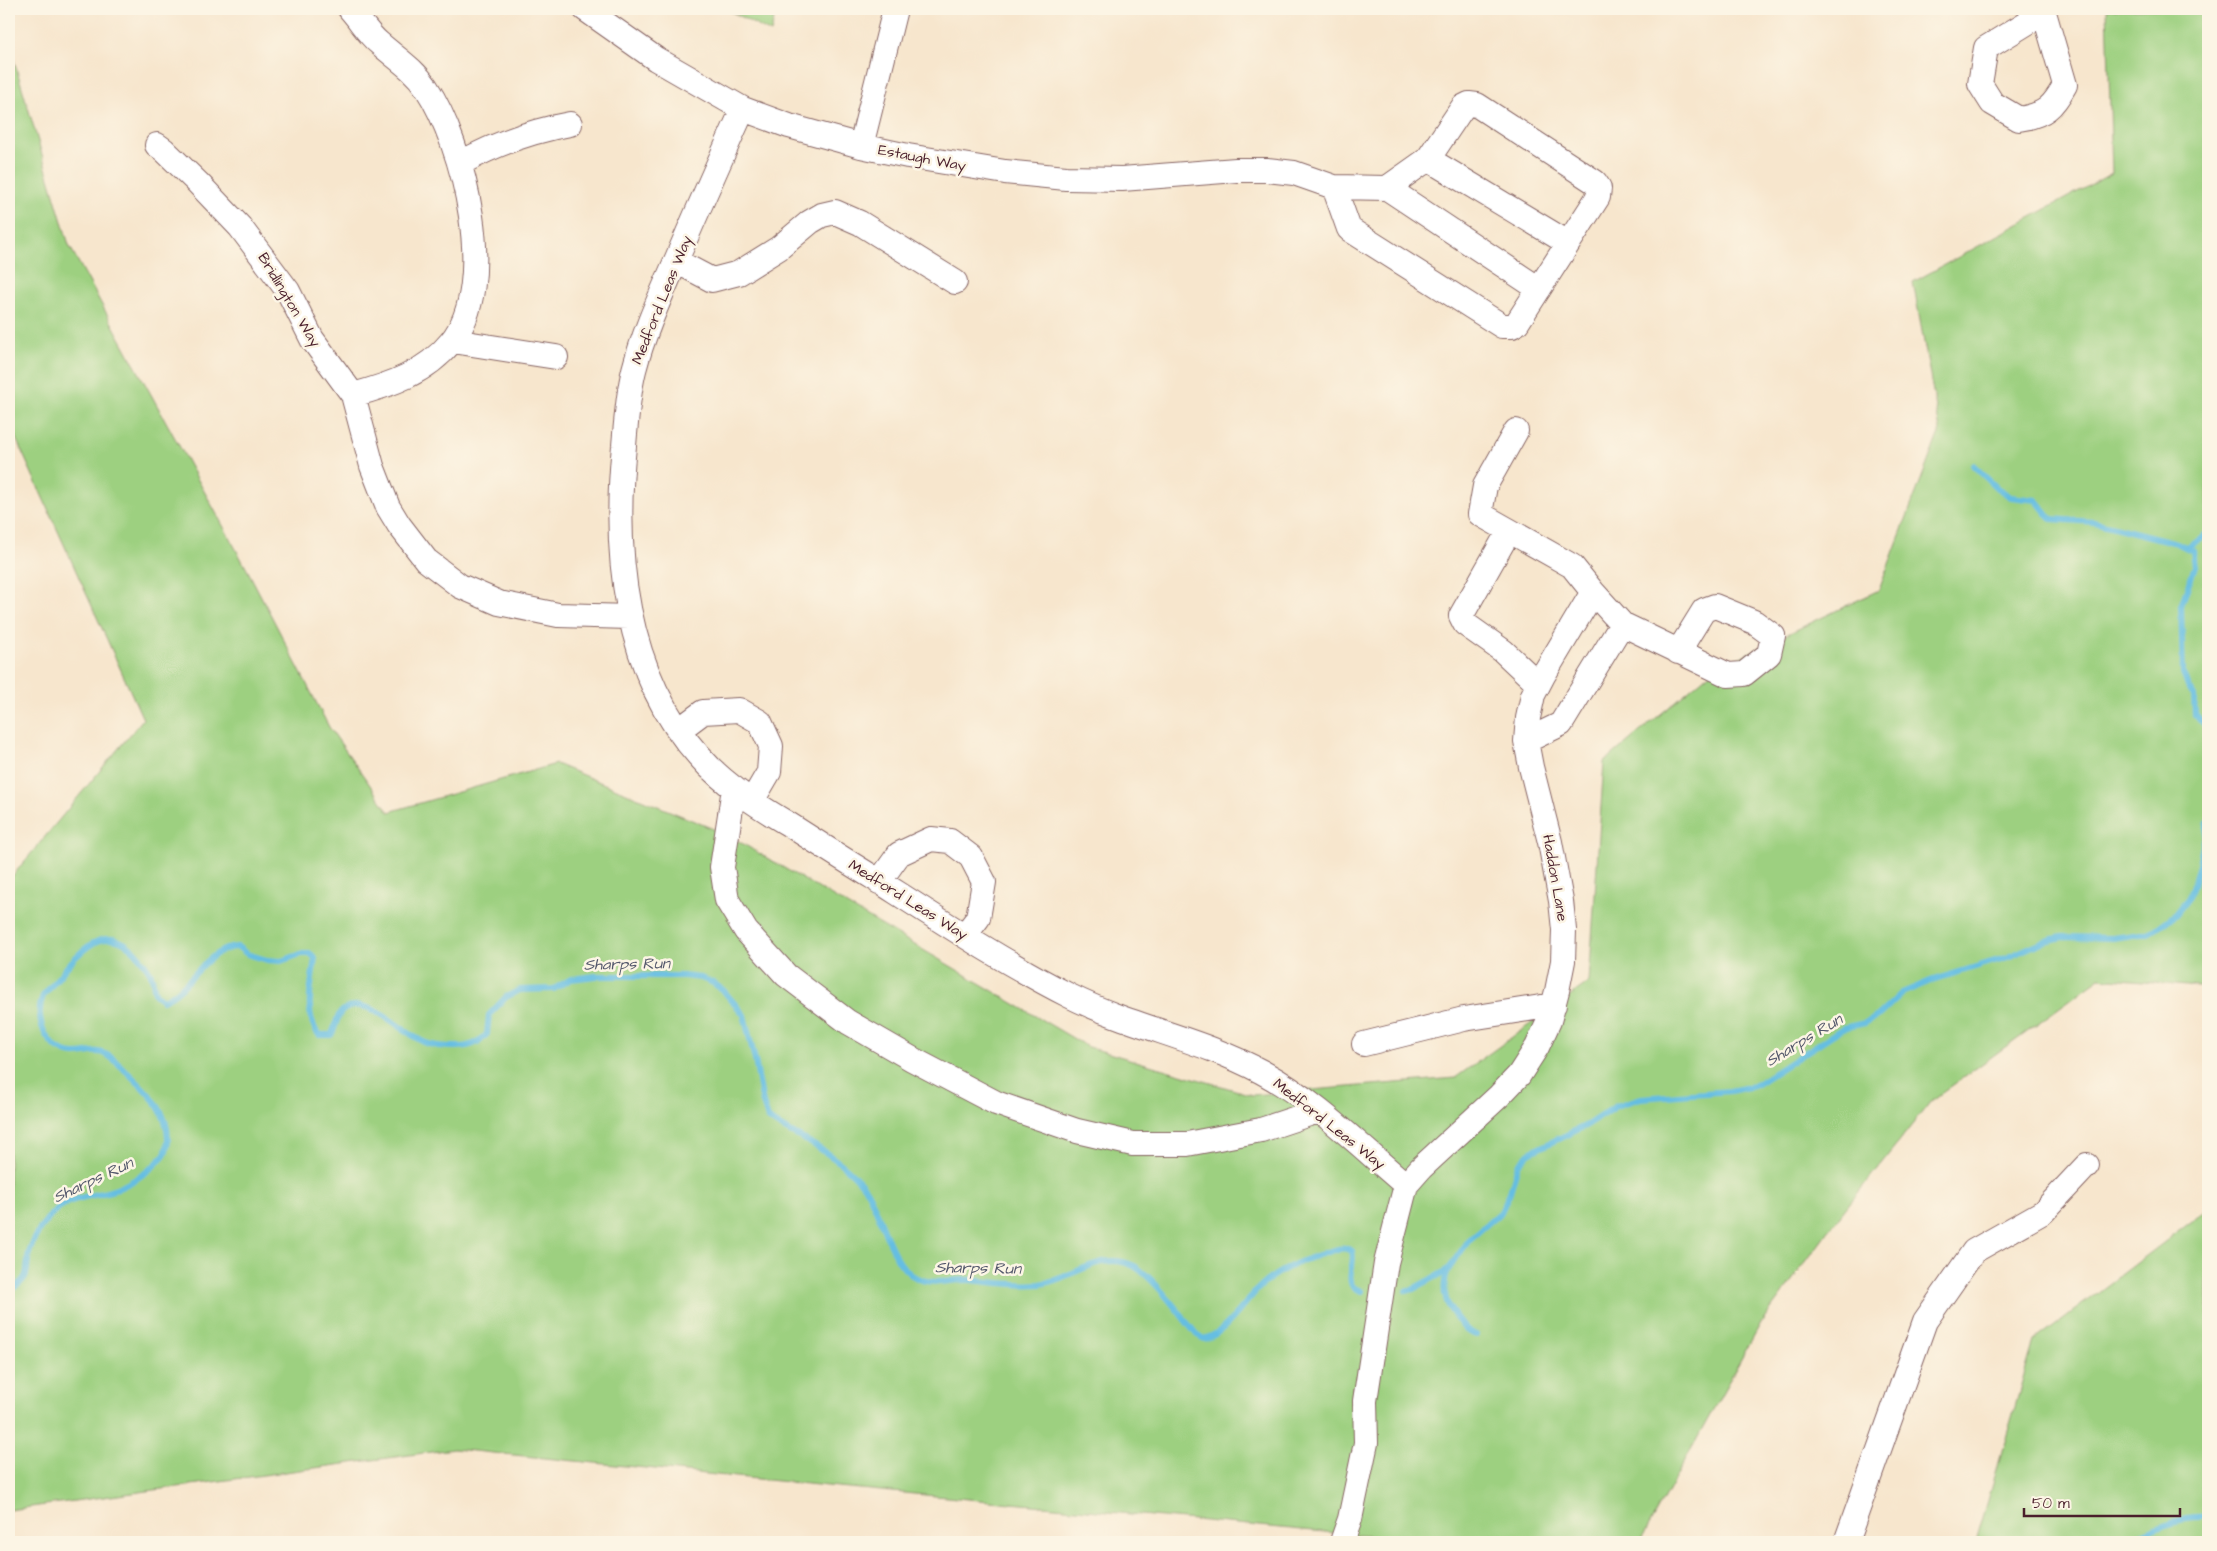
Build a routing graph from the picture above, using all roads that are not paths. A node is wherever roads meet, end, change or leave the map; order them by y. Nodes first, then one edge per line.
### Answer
1 (350, 9) edge
2 (586, 9) edge
3 (895, 9) edge
4 (743, 109) junction
5 (570, 124) dead end
6 (157, 145) dead end
7 (861, 146) junction
8 (1428, 158) junction
9 (461, 163) junction
10 (1334, 187) junction
11 (1387, 188) junction
12 (1568, 243) junction
13 (676, 261) junction
14 (955, 282) dead end
15 (1539, 289) junction
16 (453, 341) junction
17 (556, 357) dead end
18 (353, 395) junction
19 (1516, 431) dead end
20 (1509, 531) junction
21 (1593, 592) junction
22 (630, 617) junction
23 (1622, 624) junction
24 (1678, 652) dead end
25 (1538, 684) junction
26 (679, 730) junction
27 (1526, 741) junction
28 (743, 795) junction
29 (879, 882) junction
30 (965, 935) junction
31 (1554, 1005) junction
32 (1364, 1044) dead end
33 (1318, 1111) junction
34 (2087, 1165) dead end
35 (1406, 1185) junction
36 (1342, 1542) edge
37 (1846, 1542) edge

1 - 9 street
2 - 4 street, Estaugh Way
3 - 7 street
4 - 7 street, Estaugh Way
4 - 13 street, Medford Leas Way
5 - 9 street
6 - 18 street, Bridlington Way
7 - 10 street, Estaugh Way
8 - 11 street
8 - 12 street
8 - 12 street
9 - 16 street
10 - 11 street, Estaugh Way
10 - 15 street
11 - 15 street
12 - 15 street
13 - 14 street
13 - 22 street, Medford Leas Way
16 - 17 street
16 - 18 street
18 - 22 street, Bridlington Way
19 - 20 street
20 - 21 street
20 - 25 street
21 - 23 street
21 - 25 street, Haddon Lane
22 - 26 street, Medford Leas Way
23 - 24 street
23 - 27 street
25 - 27 street, Haddon Lane
26 - 28 street, Medford Leas Way
26 - 28 street
27 - 31 street, Haddon Lane
28 - 29 street, Medford Leas Way
28 - 33 street
29 - 30 street, Medford Leas Way
29 - 30 street
30 - 33 street, Medford Leas Way
31 - 32 street
31 - 35 street, Haddon Lane
33 - 35 street, Medford Leas Way
34 - 37 street
35 - 36 street

